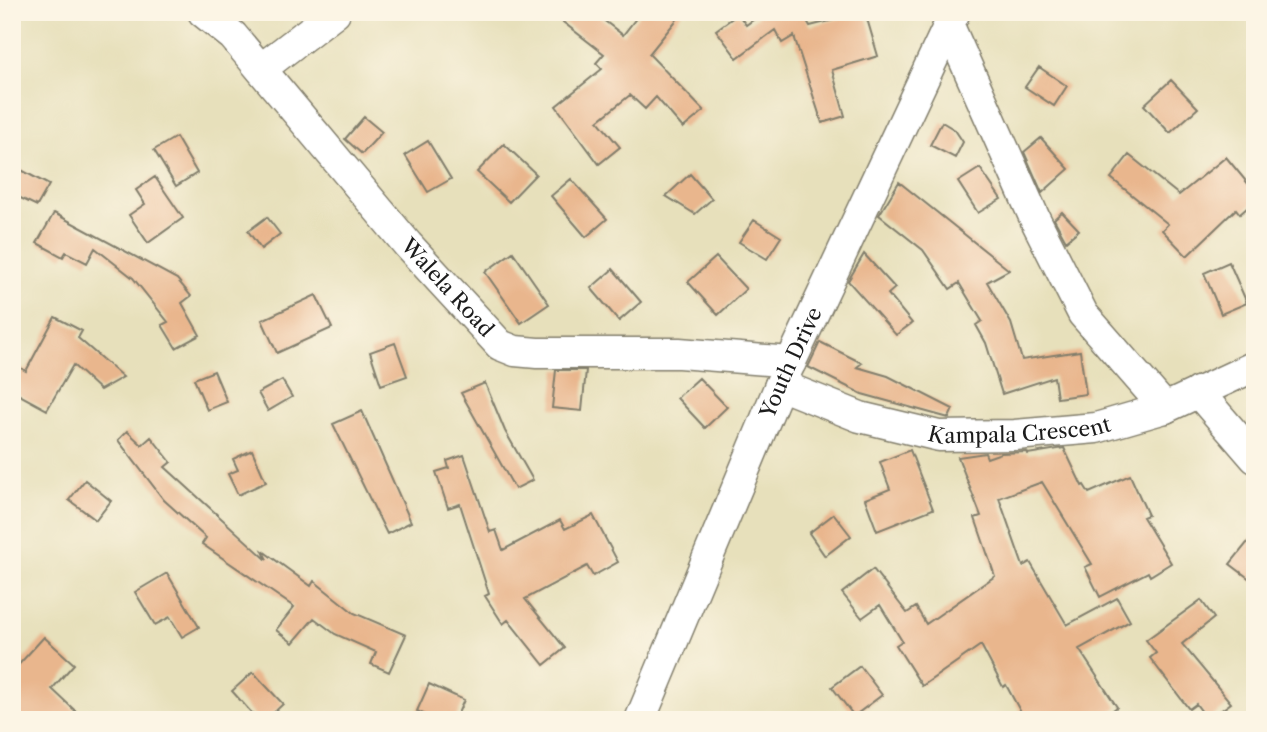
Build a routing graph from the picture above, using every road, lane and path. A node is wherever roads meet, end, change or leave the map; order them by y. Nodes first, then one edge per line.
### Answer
1 (203, 12) edge
2 (335, 12) edge
3 (952, 19) edge
4 (261, 69) junction
5 (1255, 366) edge
6 (785, 373) junction
7 (1198, 392) junction
8 (1165, 408) junction
9 (1255, 458) edge
10 (640, 720) edge

1 - 4 street, Walela Road
2 - 4 street
3 - 6 street, Youth Drive
3 - 8 street
4 - 6 street, Walela Road
5 - 7 street, Kampala Crescent
6 - 8 street, Kampala Crescent
6 - 10 street, Youth Drive
7 - 8 street, Kampala Crescent
7 - 9 street

